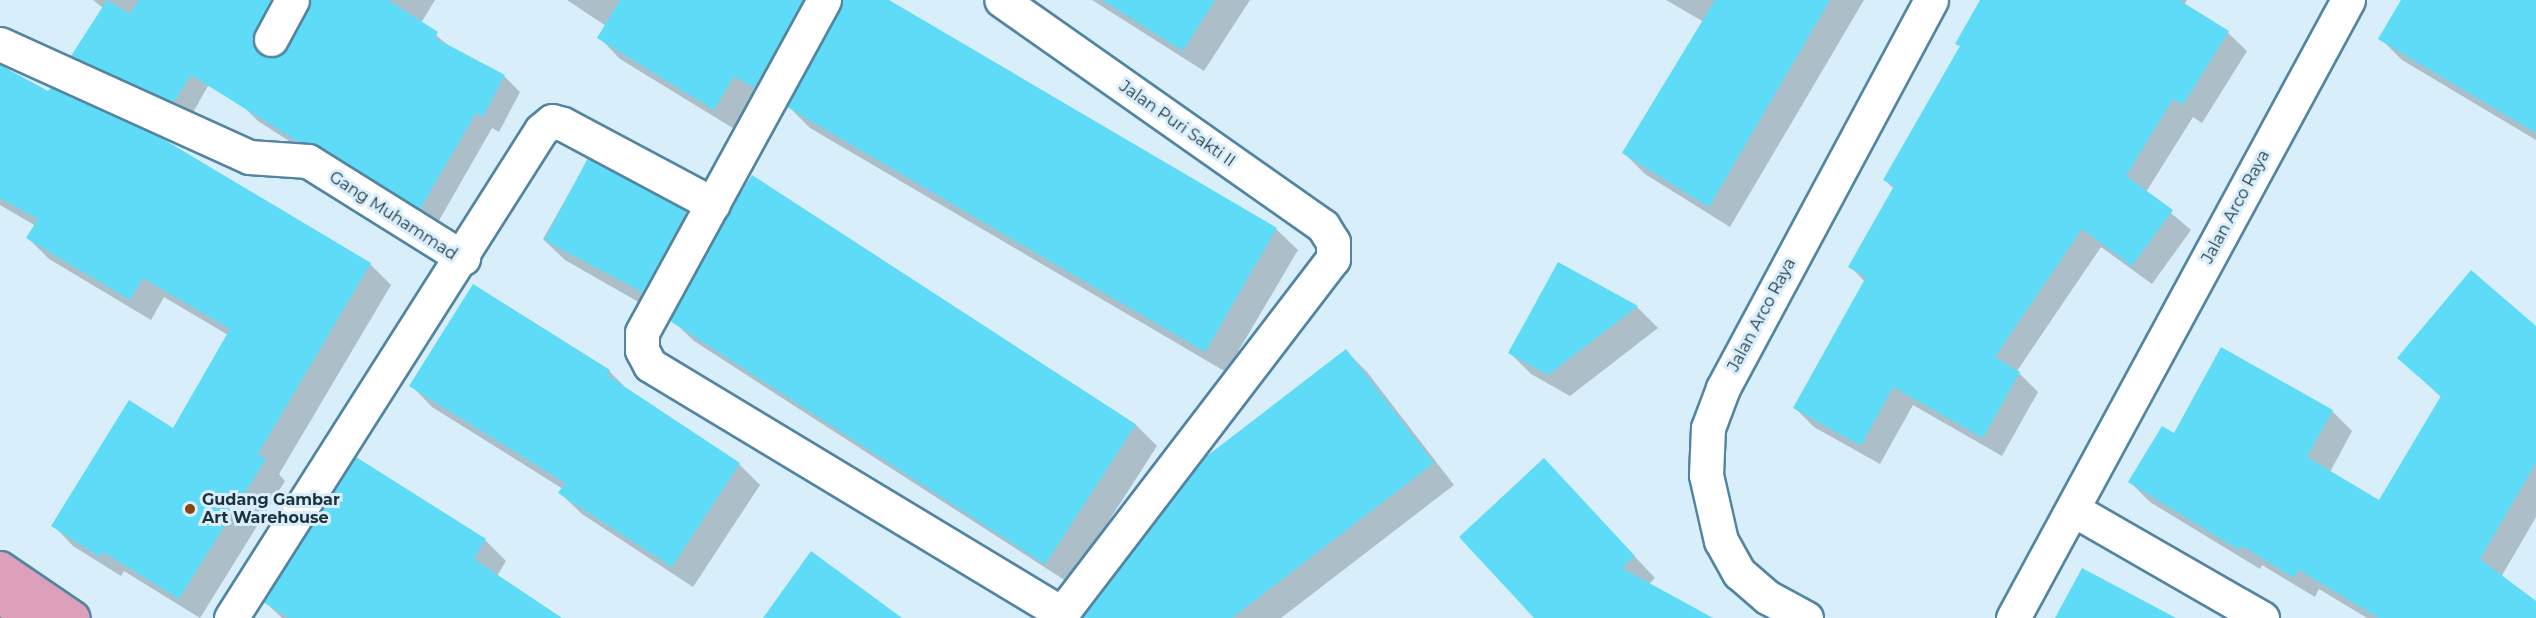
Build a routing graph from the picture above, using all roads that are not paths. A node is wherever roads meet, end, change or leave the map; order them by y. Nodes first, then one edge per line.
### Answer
1 (292, 0) edge
2 (824, 0) edge
3 (1001, 0) edge
4 (1931, 0) edge
5 (2348, 0) edge
6 (271, 39) dead end
7 (0, 44) edge
8 (713, 204) junction
9 (463, 258) junction
10 (2074, 510) junction
11 (0, 568) edge
12 (0, 597) edge
13 (33, 618) edge
14 (73, 618) edge
15 (231, 618) edge
16 (1806, 618) edge
17 (2013, 618) edge
18 (2262, 618) edge

1 - 6 street
2 - 8 street
3 - 8 street, Jalan Puri Sakti II
4 - 16 street, Jalan Arco Raya
5 - 10 street, Jalan Arco Raya
7 - 9 street, Gang Muhammad
8 - 9 street
9 - 15 street, Gang Muhammad
10 - 17 street, Jalan Arco Raya
10 - 18 street
11 - 14 main road
12 - 13 main road

